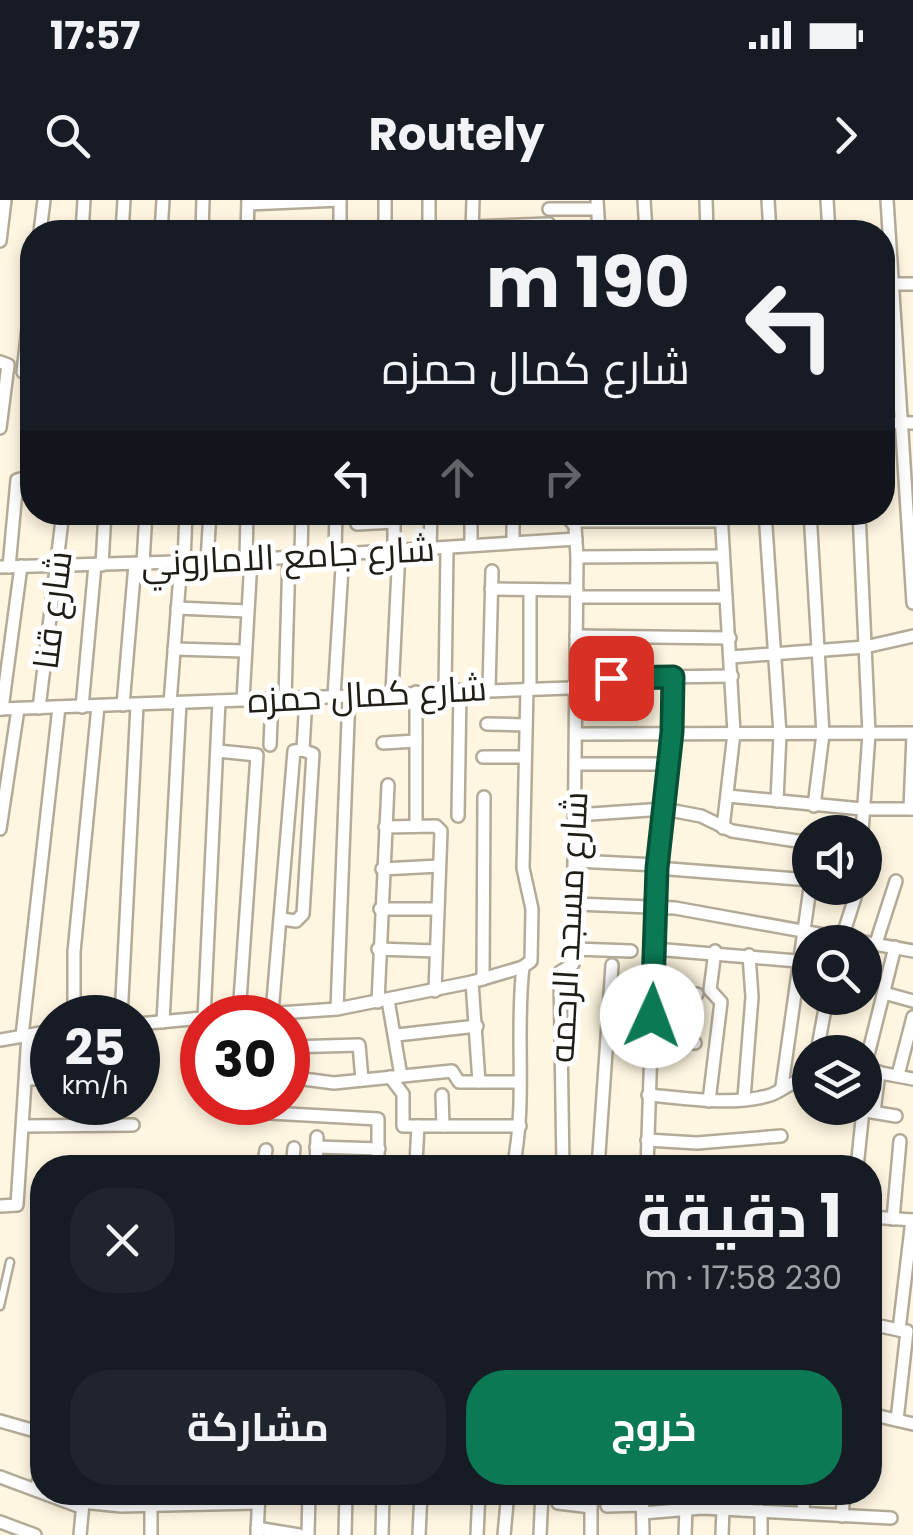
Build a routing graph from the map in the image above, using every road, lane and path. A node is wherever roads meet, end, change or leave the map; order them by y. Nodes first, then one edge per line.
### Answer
1 (5, 200) edge
2 (340, 200) edge
3 (248, 202) edge
4 (597, 204) edge
5 (548, 205) edge
6 (0, 241) edge
7 (895, 339) edge
8 (4, 366) edge
9 (907, 422) edge
10 (0, 428) edge
11 (20, 479) edge
12 (61, 525) edge
13 (103, 525) edge
14 (144, 525) edge
15 (185, 525) edge
16 (209, 525) edge
17 (247, 525) edge
18 (300, 525) edge
19 (337, 525) edge
20 (394, 525) edge
21 (430, 525) edge
22 (471, 525) edge
23 (513, 525) edge
24 (571, 525) edge
25 (721, 525) edge
26 (765, 525) edge
27 (811, 525) edge
28 (860, 525) edge
29 (576, 539) junction
30 (513, 541) junction
31 (471, 544) junction
32 (430, 549) junction
33 (446, 549) junction
34 (396, 550) junction
35 (339, 552) junction
36 (295, 554) junction
37 (722, 556) junction
38 (577, 557) junction
39 (248, 559) junction
40 (208, 561) junction
41 (182, 562) junction
42 (139, 564) junction
43 (59, 565) junction
44 (98, 565) junction
45 (10, 567) edge
46 (492, 571) dead end
47 (491, 590) junction
48 (530, 590) junction
49 (577, 594) junction
50 (726, 597) junction
51 (913, 603) edge
52 (177, 608) junction
53 (248, 611) junction
54 (576, 636) junction
55 (913, 636) edge
56 (730, 638) junction
57 (174, 648) junction
58 (865, 648) junction
59 (819, 651) junction
60 (245, 652) junction
61 (775, 653) junction
62 (731, 657) junction
63 (732, 676) junction
64 (673, 677) junction
65 (634, 678) junction
66 (576, 686) junction
67 (528, 688) junction
68 (489, 689) junction
69 (460, 690) junction
70 (445, 691) junction
71 (416, 692) junction
72 (392, 693) junction
73 (349, 695) junction
74 (334, 696) junction
75 (306, 697) junction
76 (278, 698) junction
77 (242, 700) junction
78 (219, 701) junction
79 (175, 703) junction
80 (130, 705) junction
81 (82, 706) junction
82 (98, 706) junction
83 (39, 708) junction
84 (59, 708) junction
85 (1, 709) edge
86 (18, 709) junction
87 (634, 711) dead end
88 (487, 724) dead end
89 (526, 725) junction
90 (672, 732) junction
91 (734, 733) junction
92 (576, 734) junction
93 (780, 734) junction
94 (823, 734) junction
95 (868, 734) junction
96 (913, 734) edge
97 (416, 741) junction
98 (382, 743) dead end
99 (270, 745) dead end
100 (302, 750) junction
101 (218, 751) junction
102 (483, 757) dead end
103 (525, 758) junction
104 (576, 764) junction
105 (669, 764) junction
106 (4, 768) edge
107 (388, 785) dead end
108 (484, 796) dead end
109 (728, 796) junction
110 (777, 802) junction
111 (814, 806) junction
112 (664, 809) junction
113 (862, 809) junction
114 (911, 809) edge
115 (1, 811) edge
116 (576, 815) junction
117 (862, 815) edge
118 (458, 816) dead end
119 (416, 826) junction
120 (385, 827) junction
121 (723, 828) junction
122 (0, 829) edge
123 (792, 840) edge
124 (576, 861) junction
125 (439, 866) junction
126 (657, 867) junction
127 (382, 869) junction
128 (792, 878) edge
129 (896, 881) dead end
130 (576, 904) junction
131 (656, 906) junction
132 (380, 909) junction
133 (438, 909) junction
134 (281, 919) junction
135 (882, 925) edge
136 (792, 926) edge
137 (882, 944) edge
138 (895, 947) junction
139 (654, 948) junction
140 (574, 949) junction
141 (378, 950) junction
142 (631, 951) dead end
143 (913, 951) edge
144 (436, 952) junction
145 (715, 952) junction
146 (749, 954) junction
147 (792, 959) edge
148 (612, 965) dead end
149 (522, 966) junction
150 (478, 981) junction
151 (435, 990) junction
152 (653, 993) junction
153 (884, 993) junction
154 (697, 994) dead end
155 (74, 995) edge
156 (123, 995) edge
157 (205, 995) edge
158 (240, 995) edge
159 (274, 995) edge
160 (383, 1001) junction
161 (913, 1001) edge
162 (792, 1002) edge
163 (337, 1009) junction
164 (310, 1011) edge
165 (913, 1017) edge
166 (180, 1020) edge
167 (160, 1022) edge
168 (163, 1022) junction
169 (477, 1026) junction
170 (30, 1034) edge
171 (25, 1035) junction
172 (873, 1035) edge
173 (397, 1036) junction
174 (0, 1040) edge
175 (651, 1040) junction
176 (695, 1043) dead end
177 (310, 1046) edge
178 (882, 1073) edge
179 (396, 1076) junction
180 (898, 1076) junction
181 (26, 1079) junction
182 (30, 1079) edge
183 (913, 1079) edge
184 (310, 1080) edge
185 (362, 1080) junction
186 (480, 1082) junction
187 (519, 1082) junction
188 (792, 1085) edge
189 (782, 1086) junction
190 (648, 1095) junction
191 (442, 1096) dead end
192 (744, 1098) junction
193 (709, 1100) junction
194 (882, 1114) edge
195 (310, 1115) edge
196 (896, 1116) dead end
197 (133, 1125) dead end
198 (865, 1125) edge
199 (22, 1126) junction
200 (418, 1126) junction
201 (442, 1126) junction
202 (520, 1126) junction
203 (781, 1136) dead end
204 (648, 1140) junction
205 (900, 1141) dead end
206 (294, 1148) dead end
207 (266, 1150) dead end
208 (379, 1150) junction
209 (265, 1155) edge
210 (293, 1155) edge
211 (316, 1155) edge
212 (379, 1155) edge
213 (416, 1155) edge
214 (514, 1155) edge
215 (563, 1155) edge
216 (599, 1155) edge
217 (647, 1155) edge
218 (860, 1155) edge
219 (0, 1206) edge
220 (882, 1218) edge
221 (893, 1218) junction
222 (913, 1220) edge
223 (10, 1262) dead end
224 (910, 1266) edge
225 (0, 1306) edge
226 (906, 1331) edge
227 (882, 1417) edge
228 (897, 1420) junction
229 (0, 1421) edge
230 (913, 1424) edge
231 (30, 1430) edge
232 (0, 1477) edge
233 (30, 1488) edge
234 (82, 1505) edge
235 (150, 1505) edge
236 (259, 1505) edge
237 (308, 1505) edge
238 (346, 1505) edge
239 (383, 1505) edge
240 (420, 1505) edge
241 (479, 1505) edge
242 (507, 1505) edge
243 (541, 1505) edge
244 (574, 1505) edge
245 (624, 1505) edge
246 (642, 1505) edge
247 (651, 1505) edge
248 (744, 1505) edge
249 (803, 1505) edge
250 (843, 1505) edge
251 (606, 1506) dead end
252 (591, 1507) joint
253 (702, 1508) joint
254 (686, 1509) junction
255 (722, 1509) junction
256 (744, 1510) junction
257 (761, 1511) junction
258 (803, 1514) junction
259 (842, 1516) junction
260 (891, 1518) dead end
261 (2, 1527) edge
262 (257, 1531) edge
263 (35, 1535) edge
264 (80, 1535) edge
265 (151, 1535) edge
266 (299, 1535) edge
267 (308, 1535) edge
268 (345, 1535) edge
269 (382, 1535) edge
270 (419, 1535) edge
271 (477, 1535) edge
272 (504, 1535) edge
273 (540, 1535) edge
274 (591, 1535) edge
275 (643, 1535) edge
276 (685, 1535) edge
277 (722, 1535) edge
278 (760, 1535) edge

1 - 6 street
2 - 3 street
4 - 5 street
7 - 9 street
8 - 10 street
9 - 51 street
11 - 45 street
12 - 43 street, شارع قنا
13 - 44 street
14 - 42 street
15 - 41 street
16 - 40 street
17 - 39 street
18 - 36 street
19 - 35 street
20 - 34 street
21 - 32 street
22 - 31 street
23 - 30 street
24 - 29 street, شارع مسجد الرحمه
25 - 37 street
26 - 61 street
27 - 59 street
28 - 58 street
29 - 30 street, شارع جامع الاماروني
29 - 38 street, شارع مسجد الرحمه
30 - 31 street, شارع جامع الاماروني
31 - 33 street, شارع جامع الاماروني
32 - 33 street, شارع جامع الاماروني
32 - 34 street, شارع جامع الاماروني
33 - 70 street
34 - 35 street, شارع جامع الاماروني
34 - 72 street
35 - 36 street, شارع جامع الاماروني
35 - 74 street
36 - 39 street, شارع جامع الاماروني
36 - 76 street
37 - 38 street
37 - 50 street
38 - 49 street, شارع مسجد الرحمه
39 - 40 street, شارع جامع الاماروني
39 - 53 street
40 - 41 street, شارع جامع الاماروني
41 - 42 street, شارع جامع الاماروني
41 - 52 street
42 - 44 street, شارع جامع الاماروني
42 - 80 street
43 - 44 street, شارع جامع الاماروني
43 - 45 street, شارع جامع الاماروني
43 - 83 street, شارع قنا
44 - 81 street
45 - 85 street
46 - 47 street
47 - 48 street
47 - 68 street
48 - 49 street
48 - 67 street
49 - 50 street
49 - 54 street, شارع مسجد الرحمه
50 - 56 street
52 - 53 street
52 - 57 street
53 - 60 street
54 - 56 street
54 - 66 street, شارع مسجد الرحمه
55 - 58 street
56 - 62 street
57 - 60 street
57 - 79 street
58 - 59 street
58 - 95 street
59 - 61 street
59 - 94 street
60 - 77 street
61 - 62 street
61 - 93 street
62 - 63 street
63 - 64 street, شارع كمال حمزه
63 - 91 street
64 - 65 street, شارع كمال حمزه
64 - 90 street
65 - 66 street, شارع كمال حمزه
65 - 87 street
66 - 67 street, شارع كمال حمزه
66 - 92 street, شارع مسجد الرحمه
67 - 68 street, شارع كمال حمزه
67 - 89 street
68 - 69 street, شارع كمال حمزه
69 - 70 street, شارع كمال حمزه
69 - 118 street
70 - 71 street, شارع كمال حمزه
71 - 72 street, شارع كمال حمزه
71 - 97 street
72 - 73 street, شارع كمال حمزه
73 - 74 street, شارع كمال حمزه
73 - 163 street
74 - 75 street, شارع كمال حمزه
75 - 76 street, شارع كمال حمزه
75 - 100 street
76 - 77 street, شارع كمال حمزه
76 - 99 street
77 - 78 street, شارع كمال حمزه
78 - 79 street, شارع كمال حمزه
78 - 101 street
79 - 80 street, شارع كمال حمزه
79 - 168 street
80 - 82 street, شارع كمال حمزه
80 - 156 street
81 - 82 street, شارع كمال حمزه
81 - 84 street, شارع كمال حمزه
82 - 155 street
83 - 84 street, شارع كمال حمزه
83 - 86 street, شارع كمال حمزه
84 - 171 street
85 - 86 street, شارع كمال حمزه
86 - 106 street
88 - 89 street
89 - 103 street
90 - 91 street
90 - 92 street
90 - 105 street
91 - 93 street
91 - 109 street
92 - 104 street, شارع مسجد الرحمه
93 - 94 street
93 - 110 street
94 - 95 street
94 - 111 street
95 - 96 street
95 - 113 street
96 - 114 street
97 - 98 street
97 - 119 street
100 - 134 street
100 - 134 street
101 - 157 street
101 - 158 street
102 - 103 street
103 - 149 street
104 - 105 street
104 - 116 street, شارع مسجد الرحمه
105 - 112 street
106 - 115 street
107 - 120 street
108 - 150 street
109 - 110 street
109 - 121 street
110 - 111 street
111 - 113 street
112 - 116 street
112 - 121 street
112 - 126 street
113 - 114 street
113 - 117 street
115 - 122 street
116 - 124 street, شارع مسجد الرحمه
119 - 120 street
119 - 125 street
120 - 127 street
121 - 123 street
124 - 126 street
124 - 130 street, شارع مسجد الرحمه
125 - 127 street
125 - 133 street
126 - 128 street
126 - 131 street
127 - 132 street
129 - 135 street
130 - 131 street
130 - 140 street, شارع مسجد الرحمه
131 - 136 street
131 - 139 street
132 - 133 street
132 - 141 street
133 - 144 street
134 - 159 street
137 - 138 street
138 - 143 street
138 - 153 street
139 - 145 street
139 - 152 street
140 - 142 street
140 - 215 street, شارع مسجد الرحمه
141 - 144 street
141 - 160 street
144 - 151 street
145 - 146 street
145 - 193 street
146 - 147 street
146 - 192 street
148 - 216 street
149 - 150 street
149 - 187 street
150 - 151 street
150 - 169 street
151 - 160 street
152 - 154 street
152 - 175 street
153 - 161 street
153 - 172 street
160 - 163 street
160 - 173 street
162 - 189 street
163 - 164 street
165 - 180 street
166 - 168 street
167 - 168 street
169 - 173 street
169 - 186 street
170 - 171 street
171 - 174 street
171 - 181 street
173 - 179 street
175 - 176 street
175 - 190 street
177 - 185 street
178 - 180 street
179 - 185 street
179 - 186 street
179 - 200 street
180 - 183 street
181 - 182 street
181 - 199 street
184 - 185 street
186 - 187 street
187 - 202 street
188 - 189 street
189 - 192 street
190 - 193 street
190 - 204 street
191 - 201 street
192 - 193 street
194 - 196 street
195 - 208 street
197 - 199 street
198 - 218 street
199 - 219 street
200 - 201 street
200 - 213 street
201 - 202 street
202 - 214 street
203 - 204 street
204 - 217 street
205 - 221 street
206 - 210 street
207 - 209 street
208 - 211 street
208 - 212 street
220 - 221 street
221 - 222 street
222 - 224 street
223 - 225 lane
224 - 226 street
226 - 228 street
227 - 228 street
228 - 230 street
229 - 231 street
232 - 233 street
234 - 264 street
235 - 265 street
236 - 262 street
237 - 267 street
238 - 268 street
239 - 269 street
240 - 270 street
241 - 271 street
242 - 272 street
243 - 273 street
244 - 252 street
245 - 251 street
246 - 275 street
247 - 254 street
248 - 256 street
249 - 258 street
250 - 259 street
252 - 274 street
253 - 254 street
253 - 255 street
254 - 276 street
255 - 256 street
255 - 277 street
256 - 257 street
257 - 258 street
257 - 278 street
258 - 259 street
259 - 260 street
261 - 263 street
262 - 266 street

